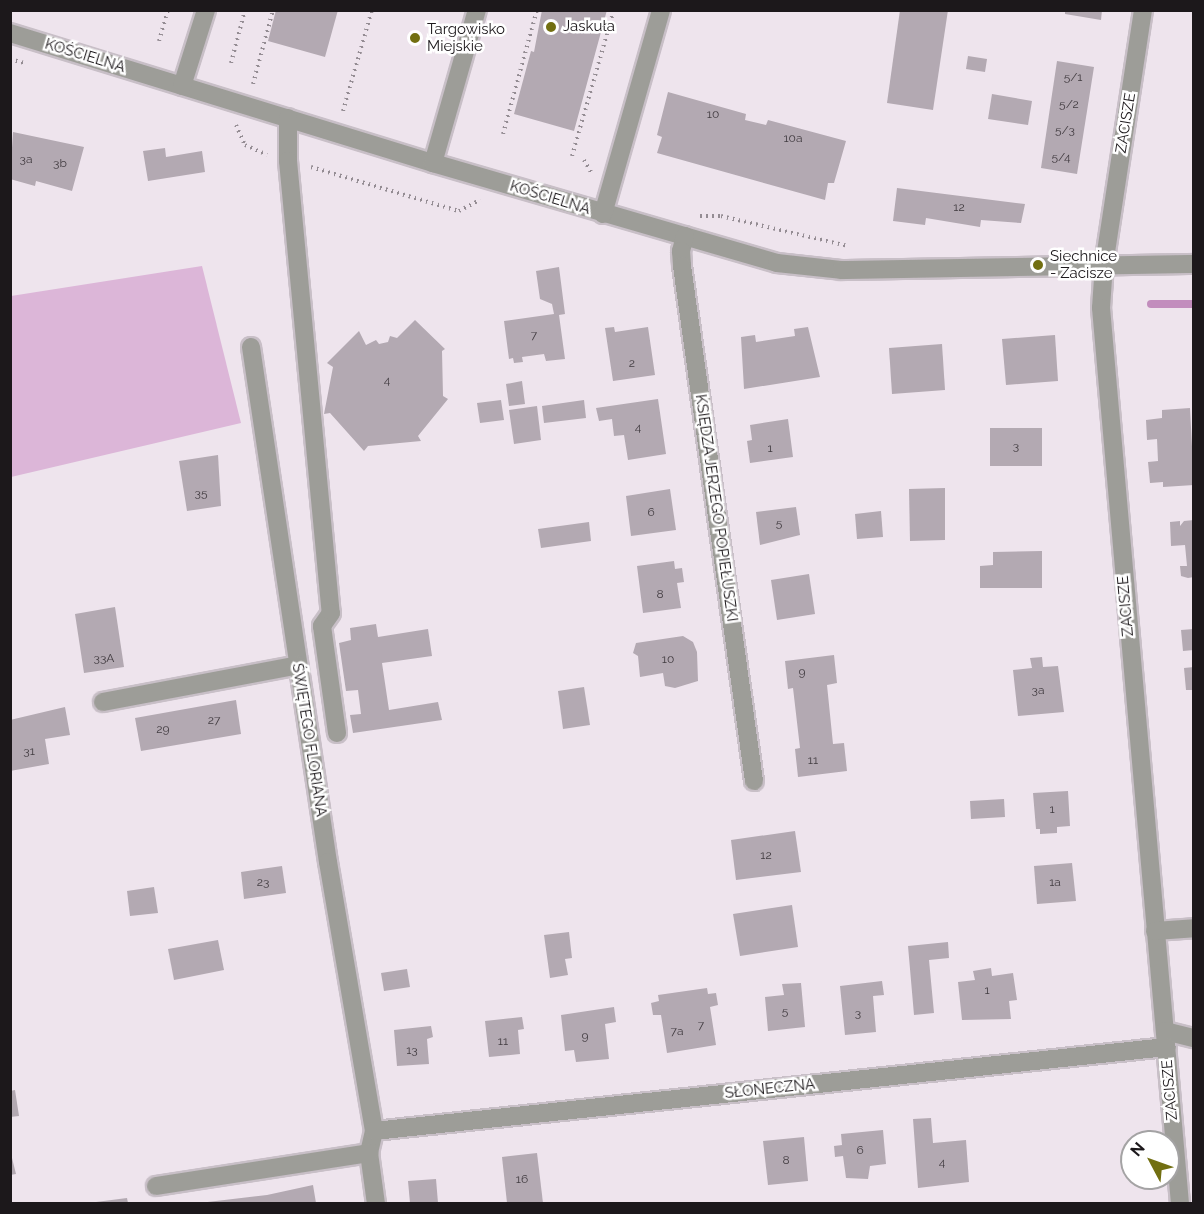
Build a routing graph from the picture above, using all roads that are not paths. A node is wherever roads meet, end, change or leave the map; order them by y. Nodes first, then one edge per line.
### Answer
1 (206, 10) edge
2 (477, 10) edge
3 (661, 10) edge
4 (1143, 10) edge
5 (10, 33) edge
6 (182, 86) junction
7 (288, 118) junction
8 (433, 163) junction
9 (603, 214) junction
10 (686, 236) junction
11 (1104, 264) junction
12 (1194, 264) edge
13 (251, 347) dead end
14 (298, 665) junction
15 (104, 702) dead end
16 (337, 733) dead end
17 (754, 781) dead end
18 (1194, 928) edge
19 (1155, 931) junction
20 (1194, 1038) edge
21 (1166, 1039) junction
22 (374, 1131) junction
23 (369, 1153) junction
24 (156, 1186) dead end
25 (376, 1203) edge
26 (1180, 1203) edge

1 - 6 street
2 - 8 street
3 - 9 street
4 - 11 street, ZACISZE
5 - 6 street, KOŚCIELNA
6 - 7 street, KOŚCIELNA
7 - 8 street, KOŚCIELNA
7 - 16 street
8 - 9 street, KOŚCIELNA
9 - 10 street, KOŚCIELNA
10 - 11 street, KOŚCIELNA
10 - 17 street, KSIĘDZA JERZEGO POPIEŁUSZKI
11 - 12 street, KOŚCIELNA
11 - 19 street, ZACISZE
13 - 14 street, ŚWIĘTEGO FLORIANA
14 - 15 street
14 - 22 street, ŚWIĘTEGO FLORIANA
18 - 19 street
19 - 21 street, ZACISZE
20 - 21 street, SŁONECZNA
21 - 22 street, SŁONECZNA
21 - 26 street, ZACISZE
22 - 23 street
23 - 24 street
23 - 25 street

